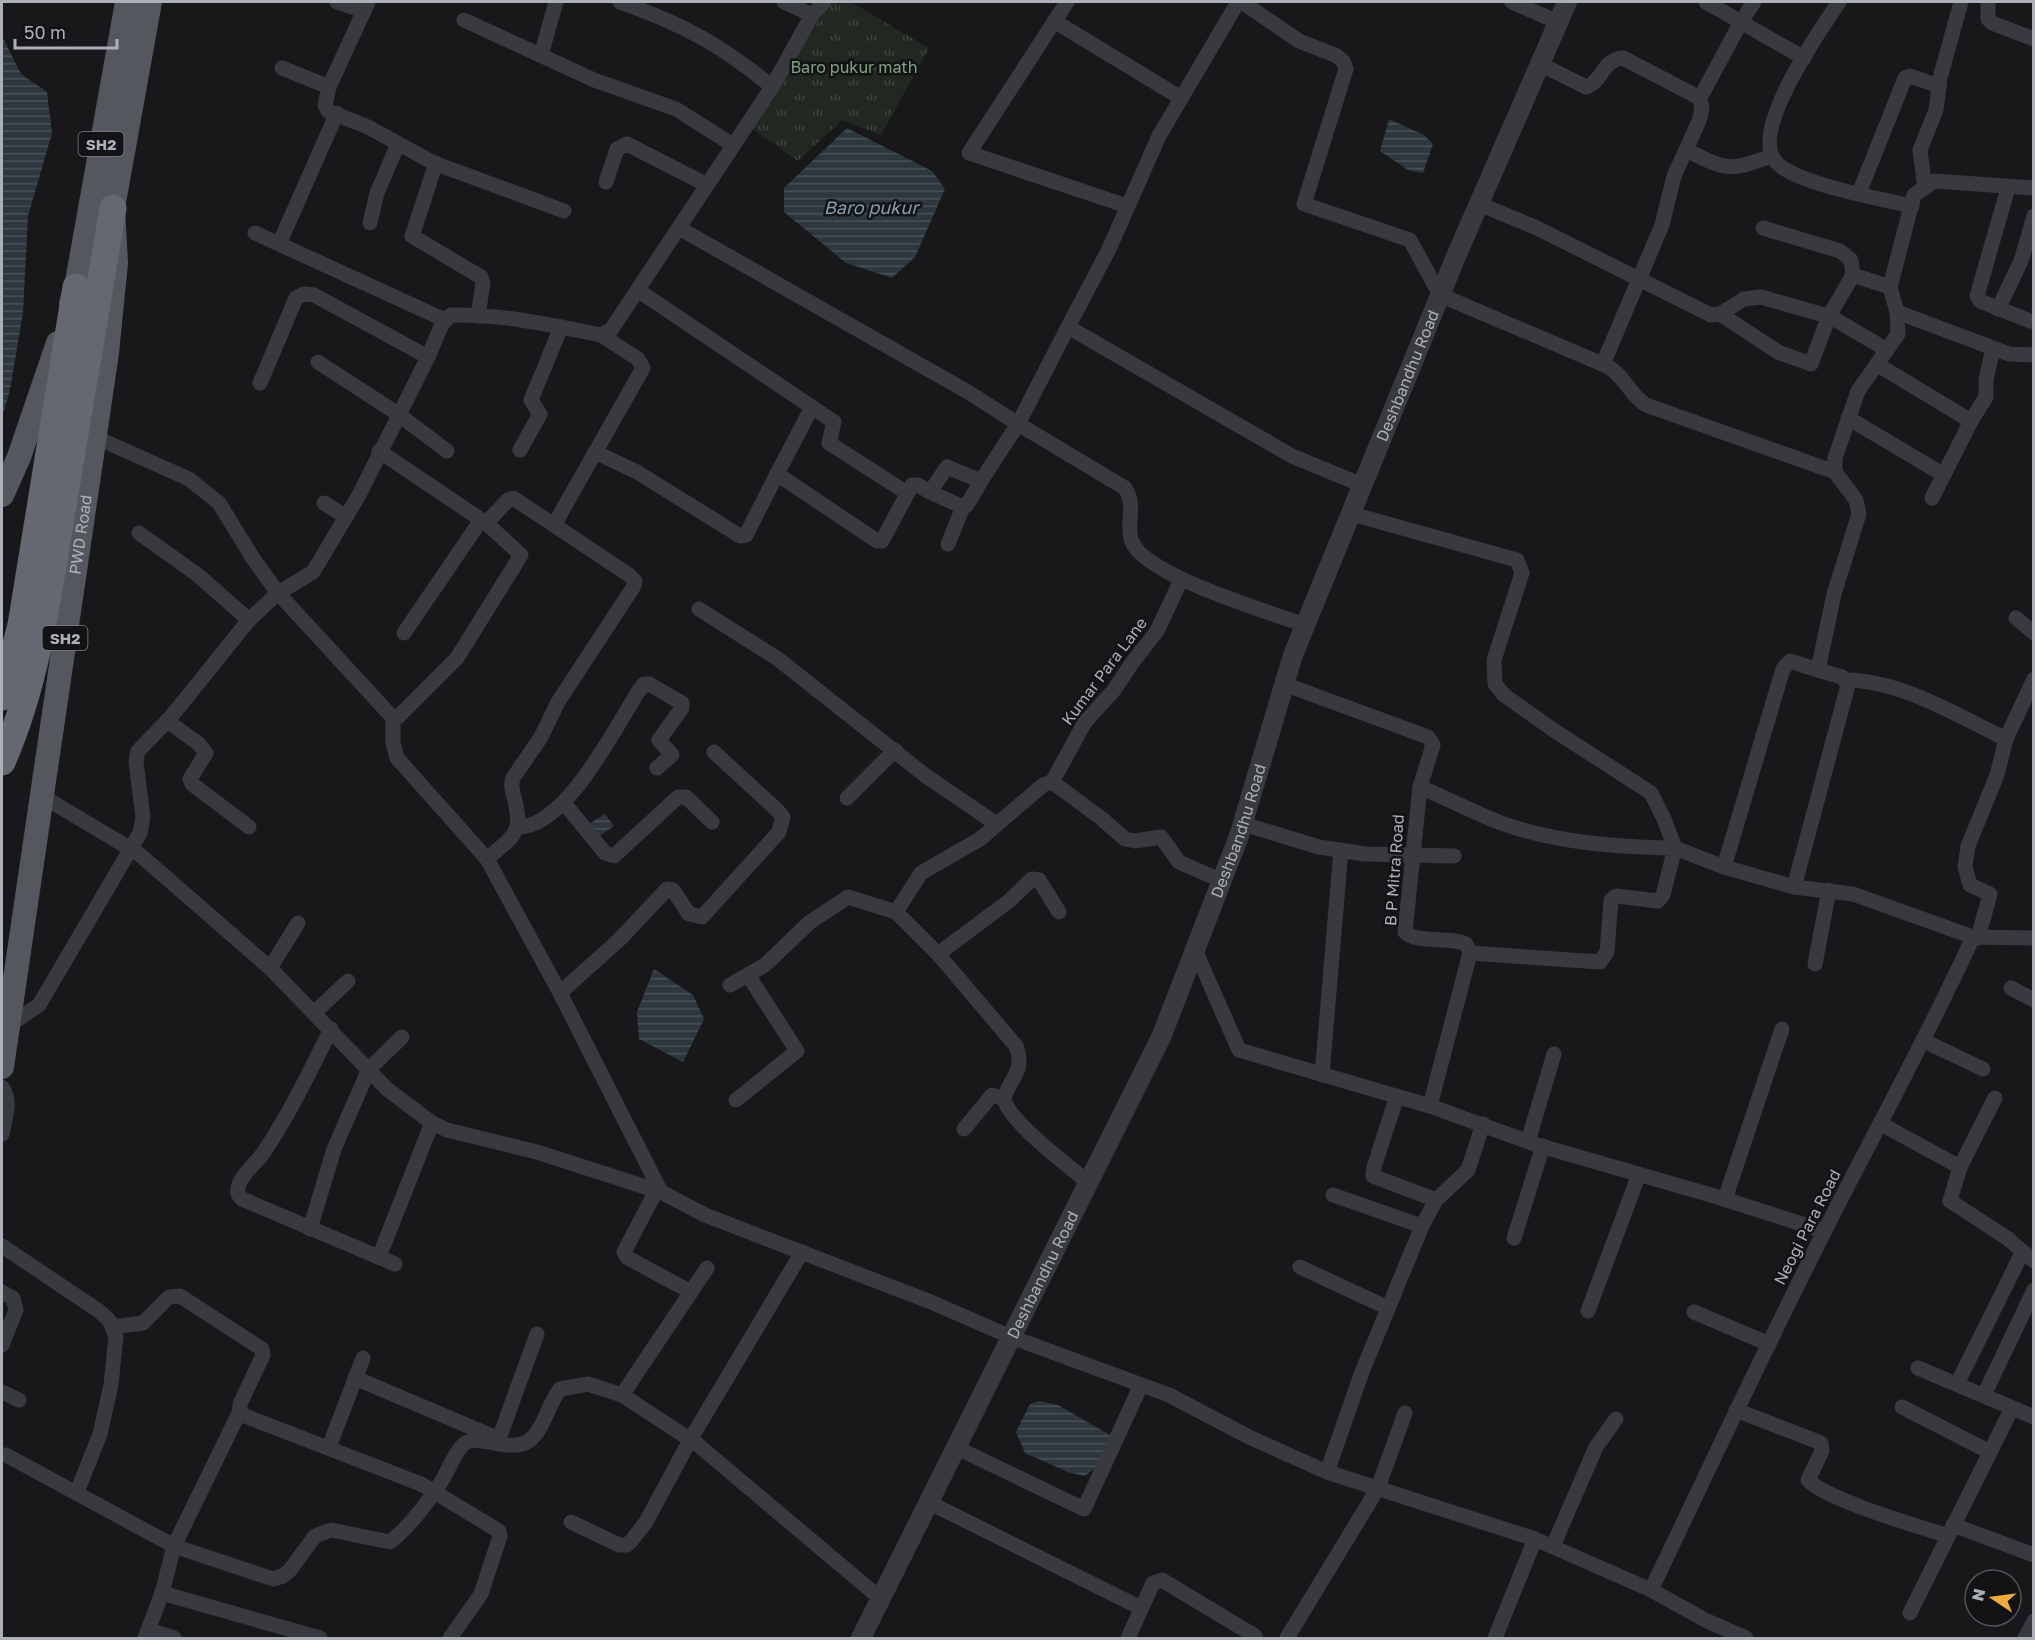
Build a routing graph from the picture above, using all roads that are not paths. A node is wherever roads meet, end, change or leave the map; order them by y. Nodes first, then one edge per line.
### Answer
1 (127, 2) edge
2 (150, 2) edge
3 (337, 2) edge
4 (556, 2) edge
5 (620, 2) edge
6 (784, 2) edge
7 (824, 2) edge
8 (1067, 2) edge
9 (1240, 2) edge
10 (1512, 2) edge
11 (1567, 2) edge
12 (1706, 2) edge
13 (1754, 2) edge
14 (1839, 2) edge
15 (1961, 2) edge
16 (1988, 2) edge
17 (366, 6) edge
18 (812, 15) junction
19 (464, 20) dead end
20 (1054, 21) junction
21 (1558, 22) junction
22 (1741, 22) junction
23 (2034, 39) edge
24 (540, 56) junction
25 (1804, 58) junction
26 (1540, 64) junction
27 (282, 68) dead end
28 (1940, 86) junction
29 (329, 87) junction
30 (772, 87) junction
31 (1181, 98) junction
32 (1700, 98) junction
33 (337, 113) junction
34 (398, 144) junction
35 (733, 145) junction
36 (1686, 150) junction
37 (1772, 156) junction
38 (435, 164) junction
39 (606, 182) dead end
40 (707, 185) junction
41 (1925, 188) junction
42 (2008, 188) junction
43 (2034, 188) edge
44 (1859, 194) junction
45 (1479, 204) junction
46 (1127, 206) junction
47 (1912, 206) junction
48 (113, 208) junction
49 (564, 211) dead end
50 (2034, 216) edge
51 (370, 223) dead end
52 (679, 228) junction
53 (1763, 228) dead end
54 (255, 233) dead end
55 (279, 244) junction
56 (1853, 275) junction
57 (1640, 281) junction
58 (76, 286) junction
59 (1890, 287) junction
60 (639, 291) junction
61 (1440, 295) junction
62 (1998, 309) junction
63 (1897, 312) junction
64 (1719, 314) junction
65 (478, 316) junction
66 (1829, 316) junction
67 (445, 320) junction
68 (2030, 321) dead end
69 (561, 327) junction
70 (1068, 327) junction
71 (601, 335) junction
72 (1993, 349) junction
73 (1887, 350) junction
74 (2034, 356) edge
75 (428, 357) junction
76 (318, 362) dead end
77 (1603, 364) junction
78 (1878, 365) junction
79 (260, 383) dead end
80 (812, 407) junction
81 (398, 414) junction
82 (1848, 418) junction
83 (1971, 421) junction
84 (1018, 424) junction
85 (94, 437) junction
86 (520, 450) dead end
87 (379, 451) junction
88 (447, 451) dead end
89 (595, 452) junction
90 (1835, 472) junction
91 (777, 474) junction
92 (1944, 475) junction
93 (981, 481) junction
94 (1362, 485) junction
95 (930, 492) junction
96 (907, 493) junction
97 (2, 495) edge
98 (1932, 498) dead end
99 (324, 502) dead end
100 (963, 507) junction
101 (1352, 514) junction
102 (345, 516) junction
103 (484, 522) junction
104 (554, 525) junction
105 (139, 533) dead end
106 (948, 544) dead end
107 (1181, 580) junction
108 (278, 593) junction
109 (699, 609) dead end
110 (2016, 618) dead end
111 (249, 620) junction
112 (1305, 625) junction
113 (404, 633) dead end
114 (2034, 633) edge
115 (1818, 670) junction
116 (2034, 679) edge
117 (1846, 680) junction
118 (1284, 684) junction
119 (10, 695) edge
120 (393, 718) junction
121 (167, 721) junction
122 (2006, 739) junction
123 (895, 750) junction
124 (714, 752) dead end
125 (2, 762) edge
126 (657, 768) dead end
127 (1052, 782) junction
128 (1420, 787) junction
129 (42, 796) junction
130 (847, 798) dead end
131 (564, 803) junction
132 (712, 822) dead end
133 (995, 823) junction
134 (1243, 824) junction
135 (249, 827) dead end
136 (519, 827) junction
137 (130, 847) junction
138 (1675, 848) junction
139 (1341, 850) junction
140 (1454, 856) dead end
141 (1411, 857) junction
142 (487, 859) junction
143 (1724, 867) junction
144 (1222, 882) junction
145 (1794, 887) junction
146 (1829, 890) junction
147 (896, 912) junction
148 (1059, 912) dead end
149 (298, 924) dead end
150 (1975, 937) junction
151 (2034, 938) edge
152 (1195, 950) junction
153 (1470, 953) junction
154 (938, 954) junction
155 (1815, 964) dead end
156 (270, 968) junction
157 (748, 975) junction
158 (348, 981) dead end
159 (730, 985) dead end
160 (2011, 988) dead end
161 (560, 993) junction
162 (2034, 1000) edge
163 (315, 1012) junction
164 (8, 1026) junction
165 (331, 1029) junction
166 (1782, 1029) dead end
167 (402, 1037) dead end
168 (1924, 1041) junction
169 (1554, 1054) dead end
170 (2, 1067) edge
171 (369, 1069) junction
172 (1983, 1069) dead end
173 (1322, 1075) junction
174 (2, 1087) edge
175 (1397, 1096) junction
176 (1995, 1098) dead end
177 (1004, 1099) junction
178 (736, 1100) dead end
179 (1430, 1106) junction
180 (432, 1123) junction
181 (1483, 1124) junction
182 (1881, 1124) junction
183 (964, 1129) dead end
184 (2, 1134) edge
185 (1536, 1144) junction
186 (1960, 1167) junction
187 (1639, 1174) junction
188 (1089, 1183) junction
189 (659, 1191) junction
190 (1333, 1195) dead end
191 (1725, 1199) junction
192 (1436, 1200) junction
193 (1422, 1226) junction
194 (310, 1229) junction
195 (1824, 1231) junction
196 (1514, 1238) dead end
197 (2, 1246) edge
198 (802, 1252) junction
199 (379, 1257) junction
200 (2028, 1257) edge
201 (396, 1264) dead end
202 (1300, 1267) dead end
203 (706, 1268) dead end
204 (2034, 1290) edge
205 (2, 1292) edge
206 (691, 1293) junction
207 (1388, 1308) junction
208 (1588, 1311) dead end
209 (1694, 1312) dead end
210 (113, 1327) junction
211 (537, 1334) dead end
212 (1011, 1337) junction
213 (1768, 1344) junction
214 (2, 1345) edge
215 (363, 1358) dead end
216 (1918, 1368) dead end
217 (355, 1378) junction
218 (1957, 1384) junction
219 (1141, 1385) junction
220 (2, 1392) edge
221 (622, 1395) junction
222 (1984, 1395) junction
223 (19, 1400) dead end
224 (1902, 1407) dead end
225 (2012, 1407) junction
226 (1736, 1410) junction
227 (240, 1411) junction
228 (1405, 1413) dead end
229 (2034, 1417) edge
230 (1616, 1419) dead end
231 (690, 1440) junction
232 (498, 1442) junction
233 (329, 1447) junction
234 (955, 1447) junction
235 (1990, 1452) junction
236 (6, 1455) dead end
237 (1328, 1472) junction
238 (1378, 1488) junction
239 (77, 1492) junction
240 (434, 1492) junction
241 (928, 1502) junction
242 (571, 1522) dead end
243 (1950, 1531) junction
244 (1535, 1539) junction
245 (174, 1546) junction
246 (1553, 1546) junction
247 (2034, 1555) edge
248 (1651, 1590) junction
249 (162, 1593) junction
250 (881, 1599) junction
251 (1141, 1608) junction
252 (1910, 1613) dead end
253 (2033, 1622) edge
254 (147, 1634) edge
255 (174, 1638) edge
256 (320, 1638) edge
257 (450, 1638) edge
258 (861, 1638) edge
259 (1128, 1638) edge
260 (1256, 1638) edge
261 (1287, 1638) edge
262 (1495, 1638) edge
263 (1746, 1638) edge
264 (2025, 1638) edge

1 - 58 main road, SH2
2 - 48 main road, PWD Road / SH2
3 - 17 street
4 - 24 street
5 - 30 street
6 - 18 street
7 - 18 street
8 - 20 street
9 - 31 street
9 - 61 street
10 - 21 street
11 - 21 street, Deshbandhu Road
12 - 22 street
13 - 22 street
14 - 25 street
15 - 28 street
16 - 23 street
17 - 29 street
18 - 30 street
19 - 24 street
20 - 31 street
20 - 46 street
21 - 26 street, Deshbandhu Road
22 - 25 street
22 - 32 street
24 - 35 street
25 - 37 street
26 - 32 street
26 - 45 street, Deshbandhu Road
27 - 29 street
28 - 41 street
28 - 44 street
29 - 33 street
30 - 35 street
31 - 46 street
32 - 36 street
33 - 34 street
33 - 55 street
34 - 38 street
34 - 51 street
35 - 40 street
36 - 37 street
36 - 57 street
37 - 44 street
38 - 49 street
38 - 65 street
39 - 40 street
40 - 52 street
41 - 42 street
41 - 47 street
42 - 43 street
42 - 62 street
44 - 47 street
45 - 57 street
45 - 61 street, Deshbandhu Road
46 - 70 street
47 - 59 street
48 - 85 main road, PWD Road / SH2
48 - 119 highway
50 - 62 street
52 - 60 street
52 - 84 street
53 - 56 street
54 - 55 street
55 - 67 street
56 - 59 street
56 - 66 street
57 - 64 street
57 - 77 street
58 - 97 main road, SH2
58 - 119 highway
59 - 63 street
60 - 71 street
60 - 80 street
61 - 77 street
61 - 94 street, Deshbandhu Road
62 - 68 street
63 - 72 street
63 - 73 street
64 - 66 street
64 - 66 street
65 - 67 street
65 - 69 street
66 - 73 street
67 - 75 street
69 - 71 street
69 - 86 street
70 - 84 street
70 - 94 street
71 - 89 street
72 - 74 street
72 - 83 street
73 - 78 street
75 - 79 street
75 - 81 street
76 - 81 street
77 - 90 street
78 - 82 street
78 - 83 street
80 - 91 street
80 - 96 street
81 - 87 street
81 - 88 street
82 - 90 street
82 - 92 street
83 - 92 street
84 - 93 street
84 - 107 street
85 - 108 street
85 - 129 main road, PWD Road / SH2
87 - 102 street
87 - 103 street
89 - 91 street
89 - 104 street
90 - 115 street
91 - 96 street
92 - 98 street
93 - 95 street
93 - 100 street
94 - 101 street, Deshbandhu Road
95 - 96 street
95 - 100 street
99 - 102 street
100 - 106 street
101 - 112 street, Deshbandhu Road
101 - 138 street
102 - 108 street
103 - 104 street
103 - 113 street
103 - 120 street
104 - 136 street
105 - 111 street
107 - 112 street
107 - 127 street, Kumar Para Lane
108 - 111 street
108 - 120 street
109 - 123 street
110 - 114 street
111 - 121 street
112 - 118 street, Deshbandhu Road
115 - 117 street
115 - 143 street
116 - 122 street
117 - 122 street
117 - 145 street
118 - 128 street, B P Mitra Road
118 - 134 street, Deshbandhu Road
119 - 125 highway
120 - 142 street
121 - 135 street
121 - 137 street
122 - 150 street, Neogi Para Road
123 - 130 street
123 - 133 street
124 - 161 street
126 - 131 street
127 - 133 street, Kumar Para Lane
127 - 144 street
128 - 138 street
128 - 141 street, B P Mitra Road
129 - 137 street
129 - 164 main road, PWD Road / SH2
131 - 132 street
131 - 136 street
133 - 147 street, Kumar Para Lane
134 - 139 street
134 - 144 street, Deshbandhu Road
136 - 142 street
137 - 156 street
137 - 164 street
138 - 143 street
138 - 153 street
139 - 141 street
139 - 173 street
140 - 141 street
141 - 153 street, B P Mitra Road
142 - 161 street
143 - 145 street
144 - 152 street, Deshbandhu Road
145 - 146 street
146 - 150 street
146 - 155 street
147 - 154 street
147 - 157 street
148 - 154 street
149 - 156 street
150 - 151 street
150 - 168 street, Neogi Para Road
152 - 173 street
152 - 188 street, Deshbandhu Road
153 - 179 street
154 - 177 street
156 - 163 street
157 - 159 street
157 - 178 street
158 - 163 street
160 - 162 street
161 - 189 street
163 - 165 street
164 - 170 main road, PWD Road / SH2
165 - 171 street
165 - 194 street
166 - 191 street
167 - 171 street
168 - 172 street
168 - 182 street, Neogi Para Road
169 - 185 street
171 - 180 street
171 - 194 street
173 - 175 street
174 - 184 street
175 - 179 street
175 - 192 street
176 - 186 street
177 - 183 street
177 - 188 street
179 - 181 street
180 - 189 street
180 - 199 street
181 - 185 street
181 - 192 street
182 - 186 street
182 - 195 street, Neogi Para Road
185 - 187 street
185 - 196 street
186 - 200 street
187 - 191 street
187 - 208 street
188 - 212 street, Deshbandhu Road
189 - 198 street
189 - 206 street
190 - 193 street
191 - 195 street
192 - 193 street
193 - 207 street
194 - 199 street
195 - 213 street, Neogi Para Road
197 - 210 street
198 - 212 street
198 - 231 street
199 - 201 street
200 - 218 street
202 - 207 street
203 - 206 street
204 - 222 street
205 - 214 street
206 - 221 street
207 - 237 street
209 - 213 street
210 - 227 street
210 - 239 street
211 - 232 street
212 - 219 street
212 - 234 street, Deshbandhu Road
213 - 226 street, Neogi Para Road
215 - 217 street
216 - 218 street
217 - 232 street
217 - 233 street
218 - 222 street
219 - 234 street
219 - 237 street
220 - 223 street
221 - 231 street
221 - 232 street
222 - 225 street
224 - 235 street
225 - 229 street
225 - 235 street
226 - 243 street
226 - 248 street, Neogi Para Road
227 - 233 street
227 - 245 street
228 - 238 street
230 - 246 street
231 - 242 street
231 - 250 street
232 - 240 street
233 - 240 street
234 - 241 street, Deshbandhu Road
235 - 243 street
236 - 239 street
237 - 238 street
238 - 244 street
238 - 261 street
239 - 245 street
240 - 245 street
240 - 257 street
241 - 250 street, Deshbandhu Road
241 - 251 street
243 - 247 street
243 - 252 street
244 - 246 street
244 - 262 street
245 - 249 street
246 - 248 street
248 - 263 street
249 - 254 street
249 - 256 street
250 - 258 street, Deshbandhu Road
251 - 259 street
251 - 260 street
253 - 264 street
254 - 255 street

